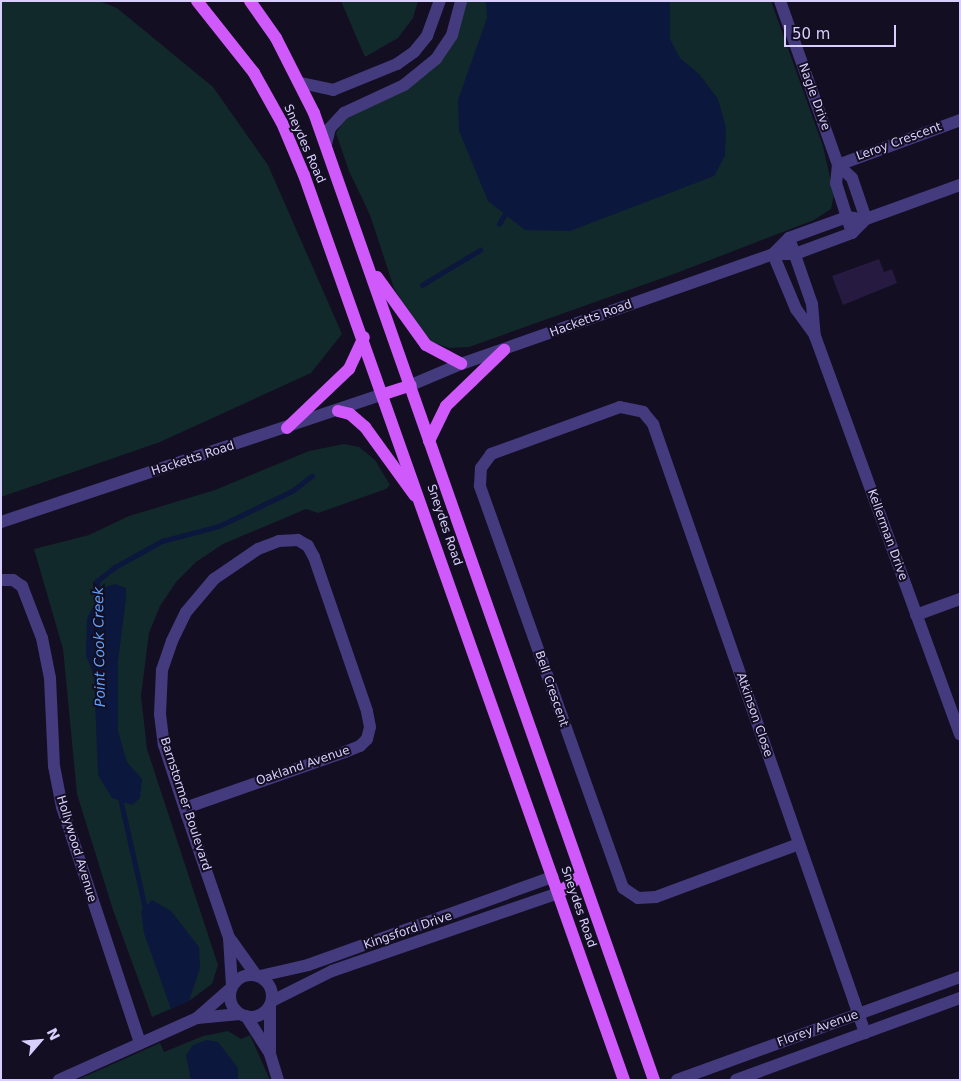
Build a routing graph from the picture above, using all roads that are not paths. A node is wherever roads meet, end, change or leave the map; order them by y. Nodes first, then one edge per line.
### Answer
1 (196, 1) edge
2 (250, 1) edge
3 (440, 1) edge
4 (461, 1) edge
5 (780, 1) edge
6 (301, 83) junction
7 (960, 120) edge
8 (326, 144) junction
9 (838, 165) junction
10 (960, 185) edge
11 (847, 217) junction
12 (866, 219) junction
13 (852, 233) junction
14 (789, 238) junction
15 (773, 254) junction
16 (795, 254) junction
17 (365, 258) junction
18 (815, 336) junction
19 (364, 337) junction
20 (504, 350) junction
21 (461, 364) junction
22 (411, 385) junction
23 (384, 394) junction
24 (631, 407) joint
25 (338, 411) junction
26 (287, 428) junction
27 (429, 442) junction
28 (424, 508) junction
29 (1, 522) edge
30 (308, 546) joint
31 (1, 580) edge
32 (960, 599) edge
33 (916, 615) junction
34 (960, 734) edge
35 (185, 808) junction
36 (799, 844) junction
37 (581, 875) junction
38 (553, 877) junction
39 (559, 894) junction
40 (230, 938) junction
41 (258, 975) junction
42 (960, 977) edge
43 (232, 987) junction
44 (960, 998) edge
45 (271, 1003) junction
46 (859, 1014) junction
47 (243, 1015) junction
48 (197, 1018) junction
49 (865, 1033) junction
50 (140, 1043) junction
51 (270, 1054) junction
52 (59, 1080) edge
53 (278, 1080) edge
54 (624, 1080) edge
55 (654, 1080) edge
56 (677, 1080) edge
57 (736, 1080) edge

1 - 19 main road, Sneydes Road
2 - 6 main road, Sneydes Road
3 - 6 street
4 - 8 street
5 - 9 street, Nagle Drive
6 - 8 main road, Sneydes Road
7 - 9 street, Leroy Crescent
8 - 17 main road, Sneydes Road
9 - 11 street, Nagle Drive
9 - 12 street, Nagle Drive
10 - 12 street, Hacketts Road
11 - 12 street, Hacketts Road
11 - 13 street, Nagle Drive
11 - 14 street, Hacketts Road
12 - 13 street, Hacketts Road
13 - 16 street, Hacketts Road
14 - 15 street, Hacketts Road
14 - 16 street, Kellerman Drive
15 - 16 street, Hacketts Road
15 - 18 street, Kellerman Drive
15 - 20 street, Hacketts Road
16 - 18 street, Kellerman Drive
17 - 21 main road
17 - 22 main road, Sneydes Road
18 - 33 street, Kellerman Drive
19 - 23 main road, Sneydes Road
19 - 26 main road
20 - 21 street, Hacketts Road
20 - 27 main road
21 - 22 street, Hacketts Road
22 - 23 main road
22 - 27 main road, Sneydes Road
23 - 25 street, Hacketts Road
23 - 28 main road, Sneydes Road
24 - 36 street, Atkinson Close
24 - 36 street, Bell Crescent
25 - 26 street, Hacketts Road
25 - 28 main road
26 - 29 street, Hacketts Road
27 - 37 main road, Sneydes Road
28 - 38 main road, Sneydes Road
30 - 35 street, Barnstormer Boulevard
30 - 35 street, Oakland Avenue
31 - 50 street, Hollywood Avenue
32 - 33 street
33 - 34 street, Kellerman Drive
35 - 40 street, Barnstormer Boulevard
36 - 46 street, Atkinson Close
37 - 38 main road
37 - 39 main road
37 - 55 main road, Sneydes Road
38 - 39 main road, Sneydes Road
38 - 41 street, Kingsford Drive
39 - 45 street, Kingsford Drive
39 - 54 main road, Sneydes Road
40 - 41 street, Barnstormer Boulevard
40 - 43 street, Barnstormer Boulevard
41 - 43 street
41 - 45 street
42 - 46 street, Florey Avenue
43 - 47 street
43 - 48 street
44 - 49 street, Florey Avenue
45 - 47 street
45 - 51 street
46 - 49 street, Atkinson Close
46 - 56 street, Florey Avenue
47 - 48 street
47 - 51 street
48 - 50 street
49 - 57 street, Florey Avenue
50 - 52 street
51 - 53 street

